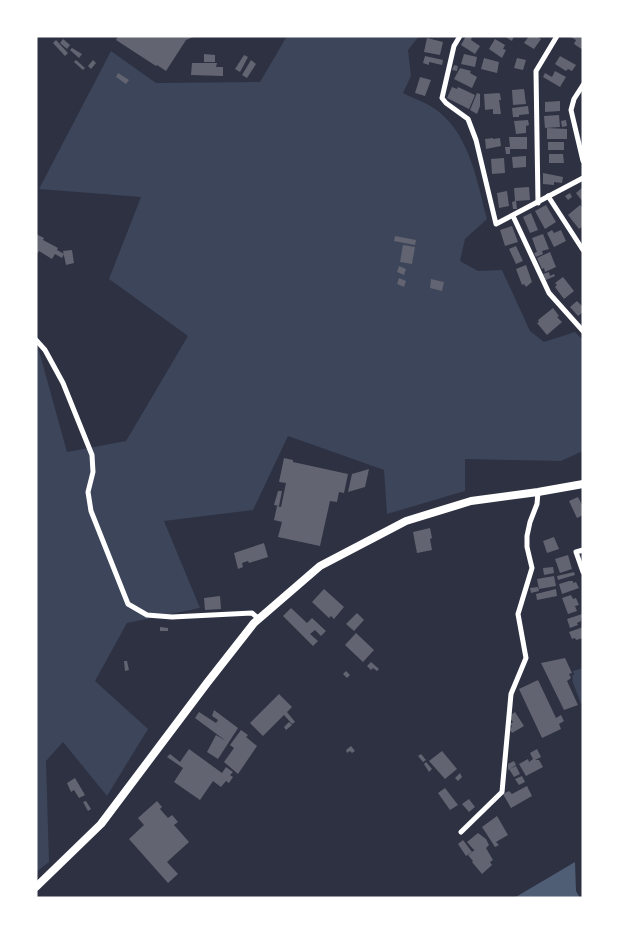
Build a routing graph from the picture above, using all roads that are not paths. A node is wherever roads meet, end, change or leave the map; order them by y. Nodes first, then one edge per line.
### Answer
1 (460, 36) edge
2 (557, 36) edge
3 (583, 84) edge
4 (583, 161) edge
5 (583, 178) edge
6 (548, 196) junction
7 (538, 202) junction
8 (513, 216) junction
9 (583, 250) edge
10 (583, 331) edge
11 (36, 340) edge
12 (583, 484) edge
13 (538, 492) junction
14 (583, 550) edge
15 (583, 572) edge
16 (259, 619) junction
17 (462, 832) dead end
18 (36, 887) edge

1 - 8 street
2 - 7 street
3 - 4 street
5 - 6 street
6 - 7 street
6 - 9 street
7 - 8 street
8 - 10 street
11 - 16 street
12 - 13 street
13 - 16 street
13 - 17 street
14 - 15 street
16 - 18 street

